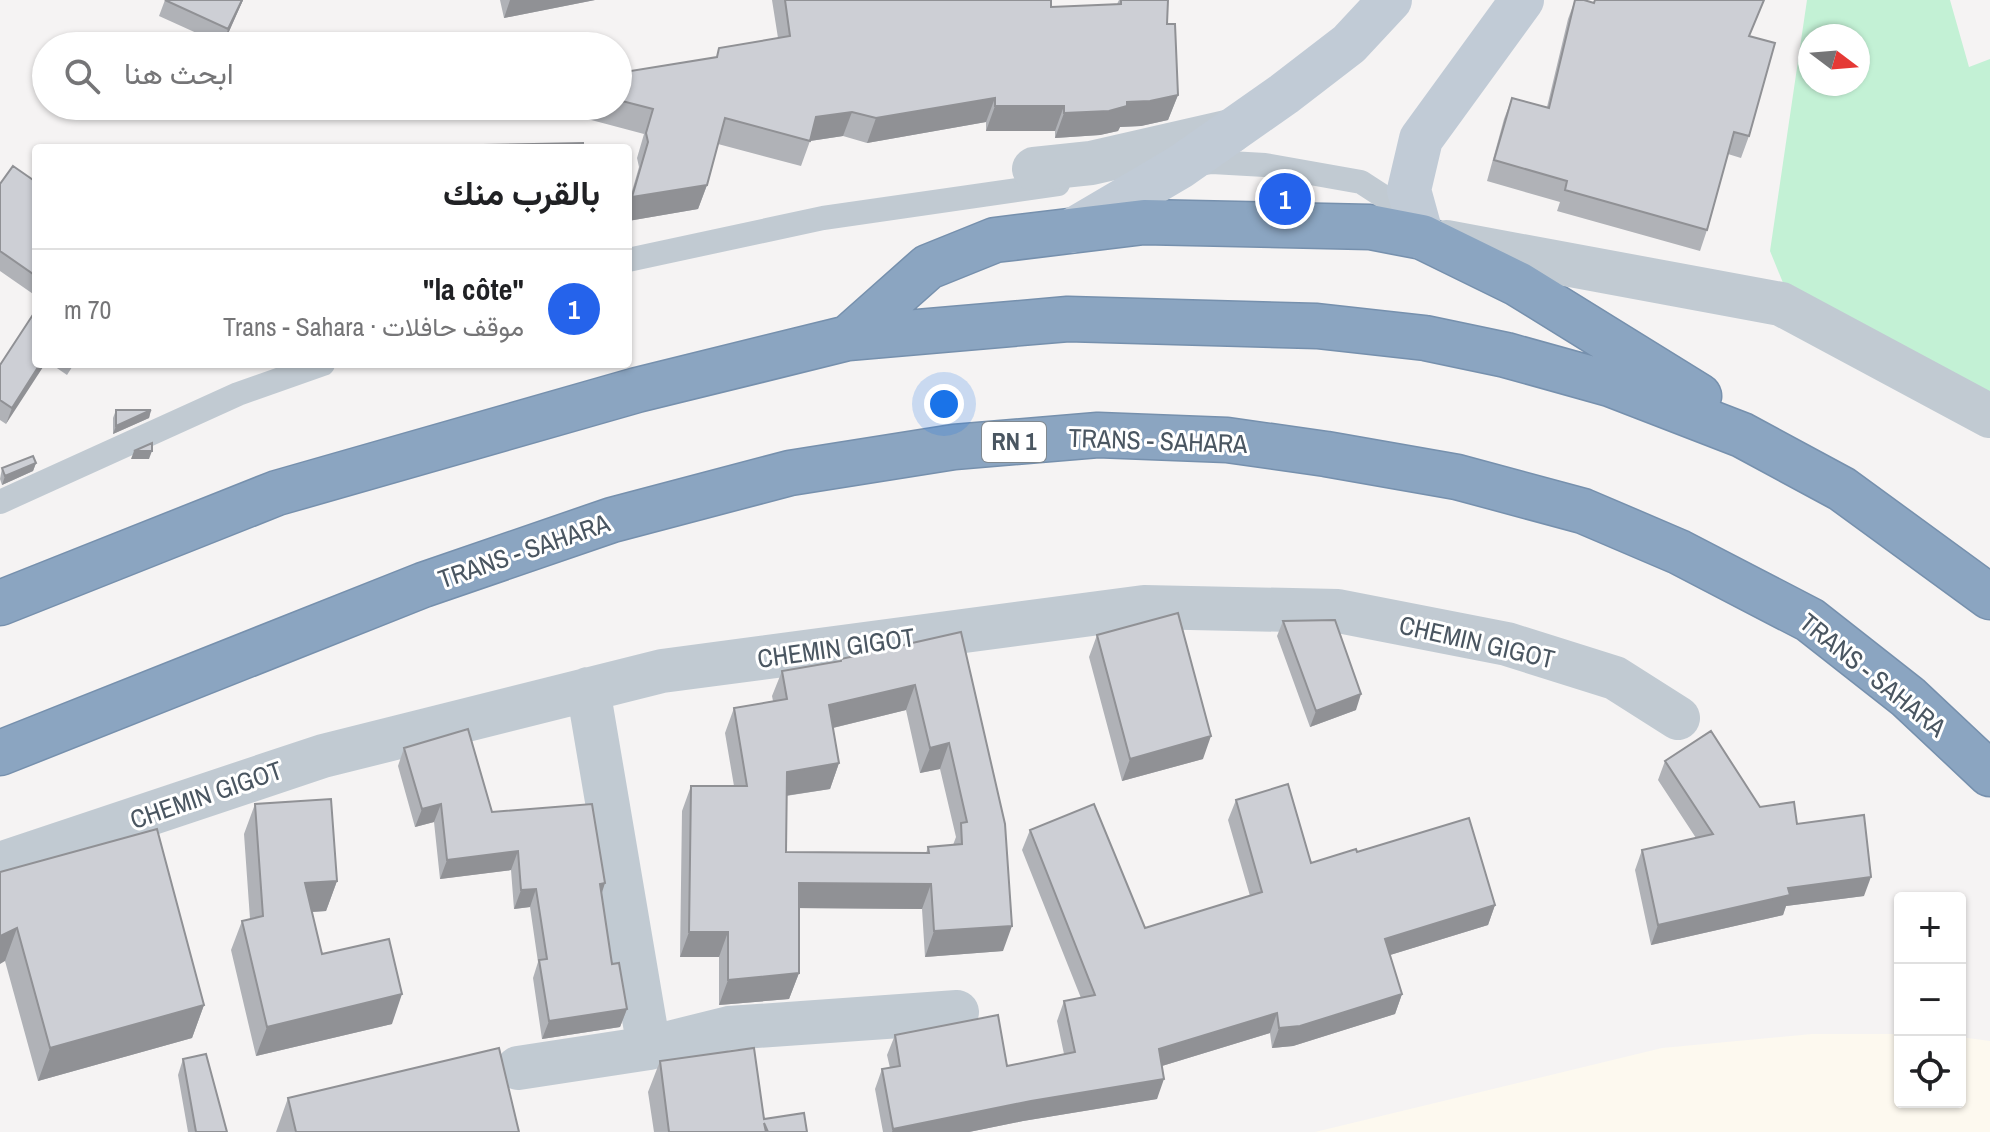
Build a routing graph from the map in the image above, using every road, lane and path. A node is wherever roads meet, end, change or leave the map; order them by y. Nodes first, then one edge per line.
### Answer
1 (1390, 0) edge
2 (1522, 0) edge
3 (1231, 131) junction
4 (1180, 167) junction
5 (1034, 169) dead end
6 (1071, 231) junction
7 (1422, 237) junction
8 (632, 259) edge
9 (848, 338) junction
10 (312, 368) edge
11 (1990, 416) edge
12 (1842, 489) junction
13 (0, 502) edge
14 (1990, 597) edge
15 (0, 603) edge
16 (588, 689) junction
17 (1678, 718) dead end
18 (0, 753) edge
19 (1990, 774) edge
20 (0, 864) edge
21 (957, 1012) dead end
22 (649, 1048) junction
23 (518, 1068) dead end

1 - 3 street
2 - 7 street
3 - 4 street
3 - 5 street
4 - 6 street
4 - 7 lane
4 - 8 lane
6 - 7 highway
6 - 9 highway
7 - 11 street
7 - 12 highway
9 - 12 highway
9 - 15 highway
10 - 13 lane
12 - 14 highway
16 - 17 street, CHEMIN GIGOT
16 - 20 street, CHEMIN GIGOT
16 - 22 street
18 - 19 highway, TRANS - SAHARA / RN 1
21 - 22 street
22 - 23 street

